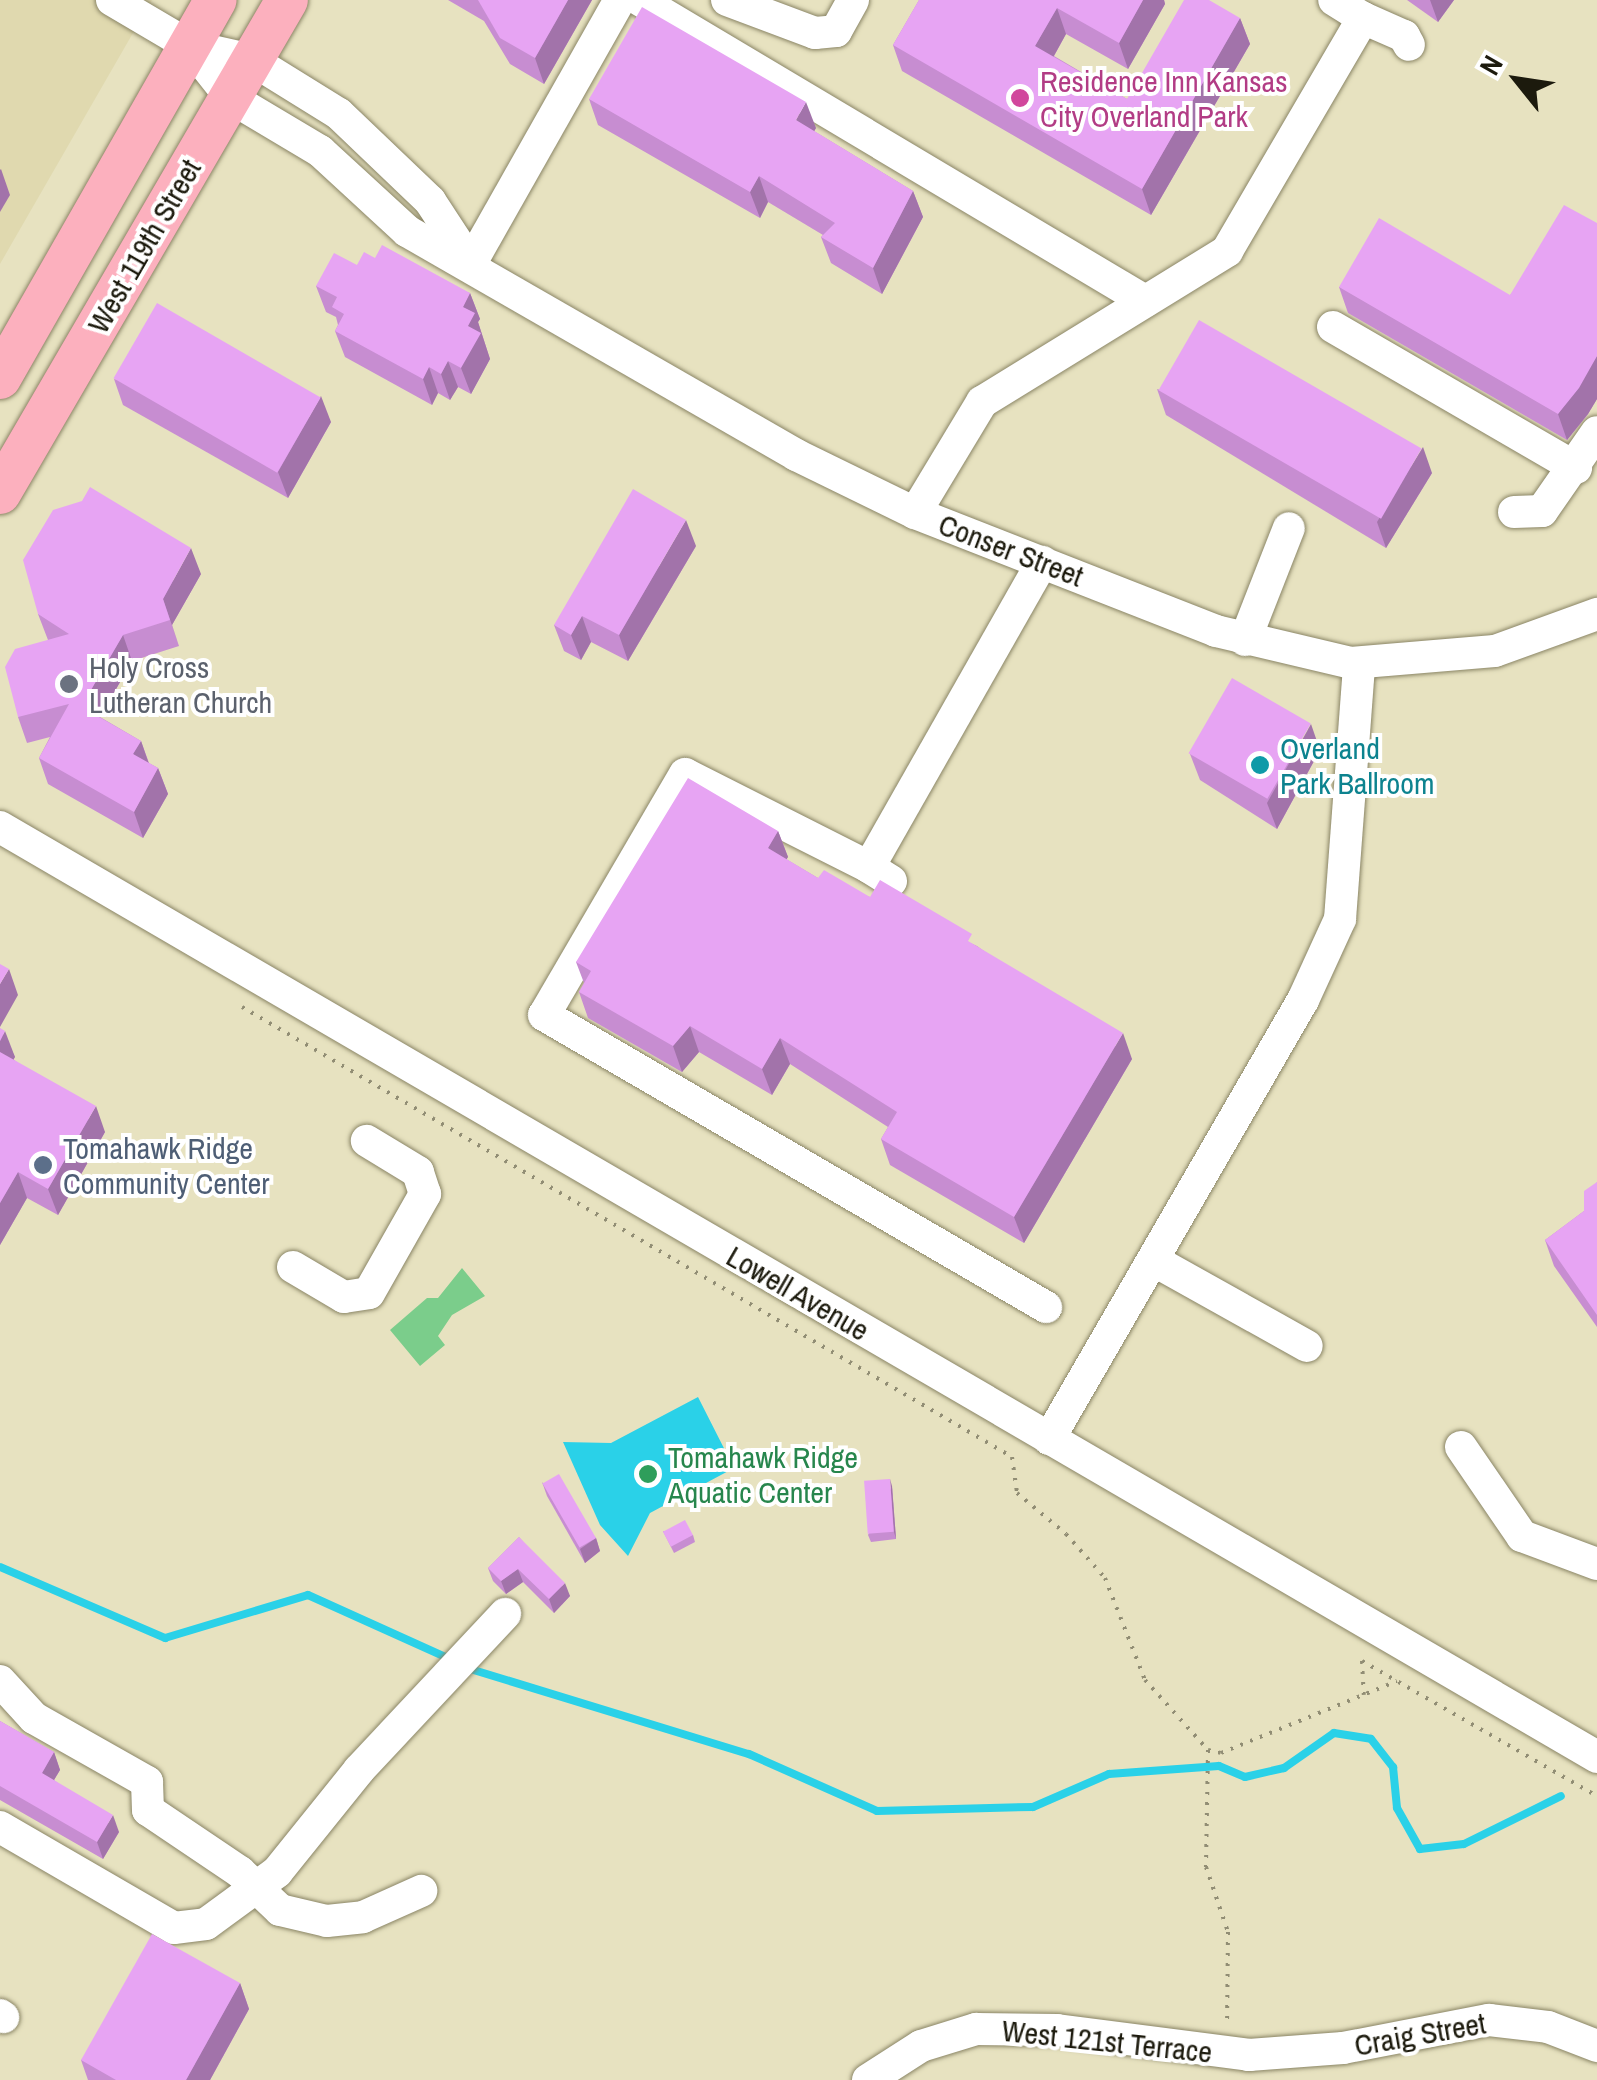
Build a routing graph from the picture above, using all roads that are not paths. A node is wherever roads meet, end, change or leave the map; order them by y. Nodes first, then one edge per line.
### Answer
1 (112, 0) edge
2 (216, 0) edge
3 (287, 0) edge
4 (620, 0) edge
5 (640, 0) edge
6 (727, 0) edge
7 (853, 0) edge
8 (1334, 0) edge
9 (1363, 18) junction
10 (1409, 45) dead end
11 (190, 46) junction
12 (252, 60) junction
13 (231, 98) junction
14 (471, 262) junction
15 (1145, 301) junction
16 (1333, 327) dead end
17 (0, 378) edge
18 (1597, 432) edge
19 (1576, 468) junction
20 (0, 492) edge
21 (1514, 512) dead end
22 (915, 513) junction
23 (1289, 528) dead end
24 (1042, 562) junction
25 (1597, 614) edge
26 (1245, 640) junction
27 (1359, 664) junction
28 (0, 827) edge
29 (367, 1140) dead end
30 (1153, 1260) junction
31 (293, 1268) dead end
32 (1046, 1307) dead end
33 (1307, 1346) dead end
34 (1050, 1439) junction
35 (1461, 1447) dead end
36 (1597, 1564) edge
37 (505, 1614) dead end
38 (0, 1682) edge
39 (1597, 1757) edge
40 (0, 1827) edge
41 (254, 1888) junction
42 (421, 1891) dead end
43 (1597, 2046) edge
44 (1299, 2051) joint
45 (868, 2080) edge

1 - 11 street
2 - 11 main road, West 119th Street
3 - 12 main road, West 119th Street
4 - 14 street
5 - 15 street
6 - 7 street
8 - 9 street
9 - 10 street
9 - 15 street
11 - 12 street, Conser Street
11 - 13 street, Conser Street
11 - 17 main road, West 119th Street
12 - 13 main road, West 119th Street
12 - 14 street, Conser Street
13 - 14 street, Conser Street
13 - 20 main road, West 119th Street
14 - 22 street, Conser Street
15 - 22 street
16 - 19 street
18 - 19 street
19 - 21 street
22 - 24 street, Conser Street
23 - 26 street
24 - 26 street, Conser Street
24 - 32 street
25 - 27 street, Conser Street
26 - 27 street, Conser Street
27 - 30 street
28 - 34 street, Lowell Avenue
29 - 31 street
30 - 33 street
30 - 34 street
34 - 39 street, Lowell Avenue
35 - 36 street
37 - 41 street
38 - 41 street
40 - 41 street
41 - 42 street
43 - 44 street, Craig Street
44 - 45 street, West 121st Terrace

